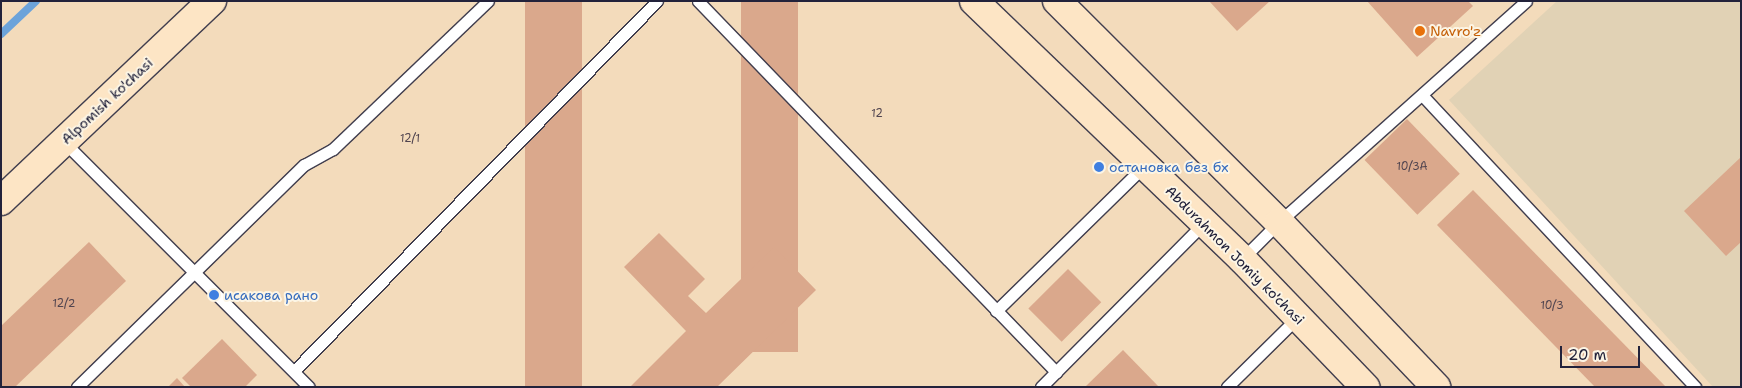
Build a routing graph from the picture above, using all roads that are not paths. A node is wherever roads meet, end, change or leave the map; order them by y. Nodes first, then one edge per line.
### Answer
1 (185, 1) edge
2 (212, 1) edge
3 (488, 1) edge
4 (657, 1) edge
5 (698, 1) edge
6 (974, 1) edge
7 (1057, 1) edge
8 (1526, 1) edge
9 (1422, 95) junction
10 (64, 142) junction
11 (1145, 165) junction
12 (1, 175) edge
13 (1, 201) edge
14 (1279, 222) junction
15 (1204, 223) junction
16 (1242, 260) junction
17 (194, 273) junction
18 (996, 311) junction
19 (1297, 318) junction
20 (294, 371) junction
21 (1056, 372) junction
22 (77, 387) edge
23 (309, 387) edge
24 (1041, 387) edge
25 (1227, 387) edge
26 (1365, 387) edge
27 (1436, 387) edge
28 (1695, 387) edge

1 - 12 street
2 - 10 street, Alpomish ko'chasi
3 - 17 lane
4 - 20 lane
5 - 18 lane
6 - 11 street, Abdurahmon Jomiy ko'chasi
7 - 14 street
8 - 9 lane
9 - 14 lane
9 - 28 lane
10 - 13 street, Alpomish ko'chasi
10 - 17 lane
11 - 15 street, Abdurahmon Jomiy ko'chasi
11 - 18 lane
14 - 16 lane
14 - 27 street
15 - 16 street, Abdurahmon Jomiy ko'chasi
15 - 21 lane
16 - 19 street, Abdurahmon Jomiy ko'chasi
17 - 20 lane
17 - 22 lane
18 - 21 lane
19 - 25 lane
19 - 26 street, Abdurahmon Jomiy ko'chasi
20 - 23 lane
21 - 24 lane

